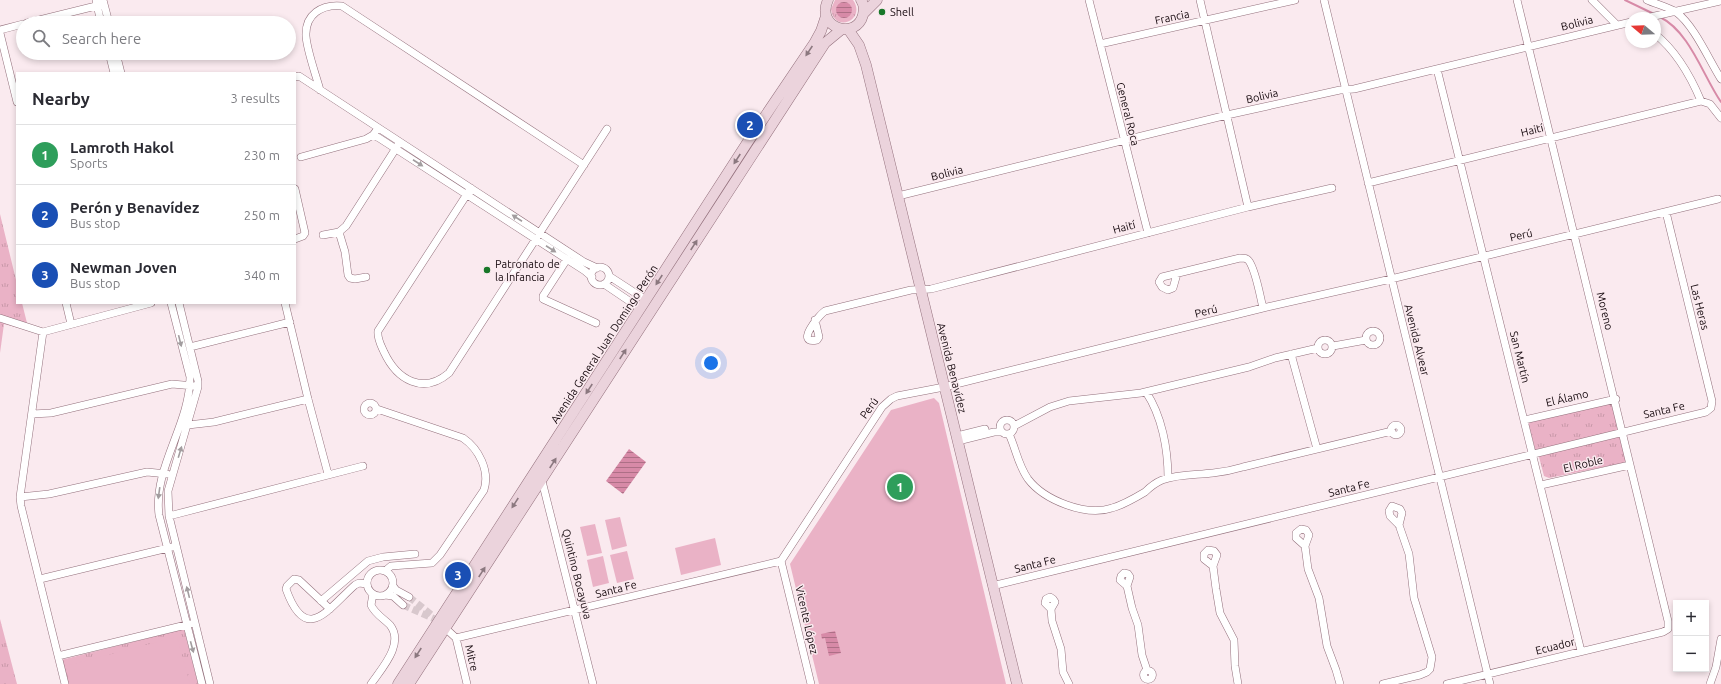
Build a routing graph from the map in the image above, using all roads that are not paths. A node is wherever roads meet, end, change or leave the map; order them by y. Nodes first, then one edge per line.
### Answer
1 (828, 0) edge
2 (861, 0) edge
3 (877, 0) edge
4 (1089, 0) edge
5 (1200, 0) edge
6 (1295, 0) edge
7 (1324, 0) edge
8 (1517, 0) edge
9 (1592, 0) edge
10 (1647, 0) edge
11 (1721, 1) edge
12 (100, 2) edge
13 (344, 3) edge
14 (1672, 12) junction
15 (1661, 15) edge
16 (51, 16) edge
17 (101, 16) edge
18 (106, 16) edge
19 (826, 16) junction
20 (863, 16) junction
21 (1205, 21) junction
22 (1625, 23) edge
23 (1617, 25) junction
24 (16, 26) edge
25 (845, 29) junction
26 (0, 30) edge
27 (0, 33) edge
28 (1661, 39) edge
29 (1100, 44) junction
30 (1529, 46) junction
31 (864, 58) junction
32 (111, 60) edge
33 (118, 60) edge
34 (313, 66) junction
35 (1437, 69) junction
36 (114, 72) edge
37 (121, 72) edge
38 (297, 76) edge
39 (1721, 78) edge
40 (1345, 89) junction
41 (320, 90) junction
42 (16, 98) edge
43 (1701, 101) junction
44 (1227, 115) junction
45 (1721, 118) edge
46 (378, 128) junction
47 (607, 130) dead end
48 (373, 136) junction
49 (1552, 137) junction
50 (400, 142) junction
51 (1124, 142) junction
52 (396, 149) junction
53 (301, 157) dead end
54 (1460, 160) junction
55 (584, 165) junction
56 (1368, 183) junction
57 (1332, 188) dead end
58 (469, 191) junction
59 (296, 193) edge
60 (898, 196) junction
61 (1718, 199) dead end
62 (1248, 207) junction
63 (1666, 212) junction
64 (339, 232) junction
65 (1148, 232) junction
66 (1575, 234) junction
67 (323, 235) dead end
68 (538, 236) junction
69 (296, 239) edge
70 (1484, 255) junction
71 (567, 259) junction
72 (597, 268) junction
73 (1177, 274) dead end
74 (609, 276) junction
75 (366, 277) dead end
76 (592, 277) junction
77 (1391, 279) junction
78 (604, 284) junction
79 (921, 289) junction
80 (66, 304) edge
81 (147, 304) edge
82 (171, 304) edge
83 (179, 304) edge
84 (285, 304) edge
85 (644, 304) junction
86 (1263, 308) junction
87 (0, 318) edge
88 (815, 320) dead end
89 (290, 322) junction
90 (596, 323) dead end
91 (72, 324) junction
92 (43, 332) junction
93 (1366, 340) dead end
94 (190, 347) junction
95 (1291, 354) junction
96 (190, 385) junction
97 (198, 387) junction
98 (944, 387) junction
99 (1146, 392) junction
100 (1616, 398) junction
101 (308, 399) junction
102 (1711, 408) joint
103 (377, 409) dead end
104 (32, 414) junction
105 (1524, 420) junction
106 (188, 425) junction
107 (1014, 426) junction
108 (1001, 428) junction
109 (1392, 431) dead end
110 (1623, 431) junction
111 (1009, 434) junction
112 (957, 439) junction
113 (1317, 449) junction
114 (1532, 453) junction
115 (1630, 465) junction
116 (363, 466) dead end
117 (163, 473) junction
118 (328, 474) junction
119 (539, 475) junction
120 (172, 477) junction
121 (1439, 477) junction
122 (1168, 478) junction
123 (1541, 486) junction
124 (20, 497) junction
125 (169, 516) junction
126 (1399, 525) dead end
127 (176, 546) junction
128 (1305, 546) dead end
129 (168, 548) junction
130 (415, 554) dead end
131 (368, 561) junction
132 (781, 561) junction
133 (1213, 566) dead end
134 (385, 571) junction
135 (372, 573) junction
136 (40, 579) junction
137 (367, 584) junction
138 (393, 586) junction
139 (992, 586) junction
140 (1127, 586) dead end
141 (373, 594) junction
142 (385, 595) junction
143 (409, 597) tunnel mouth
144 (321, 601) junction
145 (403, 605) tunnel mouth
146 (330, 609) junction
147 (1051, 609) dead end
148 (576, 610) junction
149 (195, 623) junction
150 (187, 625) junction
151 (442, 625) junction
152 (1668, 629) joint
153 (456, 638) junction
154 (1721, 641) edge
155 (1581, 651) junction
156 (58, 656) junction
157 (1488, 674) junction
158 (1150, 682) edge
159 (65, 684) edge
160 (202, 684) edge
161 (210, 684) edge
162 (371, 684) edge
163 (398, 684) edge
164 (409, 684) edge
165 (467, 684) edge
166 (593, 684) edge
167 (811, 684) edge
168 (1017, 684) edge
169 (1069, 684) edge
170 (1238, 684) edge
171 (1340, 684) edge
172 (1383, 684) edge
173 (1447, 684) edge
174 (1490, 684) edge
175 (1710, 684) edge

1 - 19 main road, Avenida General Juan Domingo Perón
2 - 20 main road, Avenida Benavídez
3 - 20 main road
4 - 29 street, General Roca
5 - 21 street
6 - 21 street, Francia
7 - 40 street, Avenida Alvear
8 - 30 street, Moreno
9 - 23 street
10 - 14 street
11 - 14 street
12 - 16 street
12 - 17 street
12 - 18 street
13 - 34 street
13 - 55 street
14 - 15 street
14 - 39 street
19 - 25 main road, Avenida Benavídez
19 -> 85 main road, Avenida General Juan Domingo Perón
20 - 25 main road, Avenida General Juan Domingo Perón
20 - 31 main road, Avenida Benavídez
21 - 29 street, Francia
21 - 44 street
22 - 23 street, Bolivia
23 - 30 street, Bolivia
24 - 26 street
25 - 31 main road, Avenida Benavídez
119 -> 25 main road, Avenida General Juan Domingo Perón
27 - 42 street
28 - 43 street
29 - 51 street, General Roca
30 - 35 street, Bolivia
30 - 49 street, Moreno
31 - 60 main road, Avenida Benavídez
32 - 36 street
33 - 37 street
34 - 38 street
34 - 41 street
35 - 40 street, Bolivia
35 - 54 street, San Martín
38 - 41 street
40 - 44 street, Bolivia
40 - 56 street, Avenida Alvear
41 - 46 street
43 - 45 street
43 - 49 street, Haití
44 - 51 street, Bolivia
44 - 62 street
46 - 48 street
46 - 50 street
47 - 55 street
48 - 52 street
48 - 53 street
49 - 54 street, Haití
49 - 66 street, Moreno
50 - 52 street
50 - 58 street
51 - 60 street, Bolivia
51 - 65 street, General Roca
52 -> 58 street
52 - 64 street
54 - 56 street, Haití
54 - 70 street, San Martín
55 - 68 street
56 - 77 street, Avenida Alvear
57 - 62 street, Haití
58 - 68 street
58 - 68 street
59 - 69 street
60 - 79 main road, Avenida Benavídez
61 - 63 street, Perú
62 - 65 street, Haití
63 - 66 street, Perú
63 - 102 street, Las Heras
64 - 67 street
64 - 75 street
65 - 79 street, Haití
66 - 70 street, Perú
66 - 100 street, Moreno
68 -> 71 street
68 - 72 street
70 - 77 street, Perú
70 - 105 street, San Martín
71 - 76 street
71 - 90 street
72 - 74 street
72 - 76 street
73 - 86 street
74 - 78 street
74 - 85 street
76 - 78 street
77 - 86 street, Perú
77 - 121 street, Avenida Alvear
78 - 85 street
79 - 88 street, Haití
79 - 98 main road, Avenida Benavídez
80 - 91 street
81 - 91 street
82 -> 96 street
83 - 94 street
84 - 89 street
85 -> 119 main road, Avenida General Juan Domingo Perón
86 - 98 street, Perú
87 - 92 street
89 - 94 street
89 - 101 street
91 - 92 street
92 - 104 street
93 - 95 street
94 - 97 street
95 - 99 street
95 - 113 street
96 - 97 street
96 - 104 street
96 - 117 street
97 - 106 street
98 - 112 main road, Avenida Benavídez
98 - 132 street, Perú
99 - 107 street
99 - 122 street
100 - 105 street, El Álamo
100 - 110 street, Moreno
101 - 106 street
101 - 118 street
102 - 110 street, Santa Fe
103 - 134 street
104 - 124 street
105 - 114 street, San Martín
120 -> 106 street
107 - 108 street
107 - 111 street
108 - 111 street
108 - 112 street
109 - 113 street
110 - 114 street, Santa Fe
110 - 115 street, Moreno
111 - 122 street
112 - 139 main road, Avenida Benavídez
113 - 122 street
114 - 121 street, Santa Fe
114 - 123 street, San Martín
115 - 123 street, El Roble
115 - 152 street, Moreno
116 - 118 street
117 - 120 street
117 - 124 street
117 -> 129 street
118 - 125 street
119 - 148 street, Quintino Bocayuva
119 - 151 main road, Avenida General Juan Domingo Perón
120 - 125 street
121 - 139 street, Santa Fe
121 - 157 street, Avenida Alvear
123 - 155 street, San Martín
124 - 136 street
125 - 127 street
126 - 172 street
127 - 129 street
149 -> 127 street
128 - 171 street
129 - 136 street
129 - 150 street
130 - 131 street
131 - 135 street
131 - 144 street
132 - 148 street, Santa Fe
132 - 167 street, Vicente López
133 - 170 street
134 - 135 street
134 - 138 street
135 - 137 street
136 - 156 street
137 - 141 street
137 - 146 street
138 - 142 street
138 - 143 street
139 - 168 main road, Avenida Benavídez
140 - 158 street
141 - 142 street
141 - 162 street
142 - 145 street
144 - 146 street
144 - 146 street
147 - 169 street
148 - 153 street, Santa Fe
148 - 166 street, Quintino Bocayuva
149 - 150 street
149 - 161 street
150 - 156 street
150 -> 160 street
151 - 153 street, Mitre
151 -> 163 main road, Avenida General Juan Domingo Perón
151 - 164 main road, Avenida General Juan Domingo Perón
152 - 155 street, Ecuador
153 - 165 street, Mitre
154 - 175 street
155 - 157 street, Ecuador
156 - 159 street
157 - 173 street, Ecuador
157 - 174 street, Avenida Alvear

